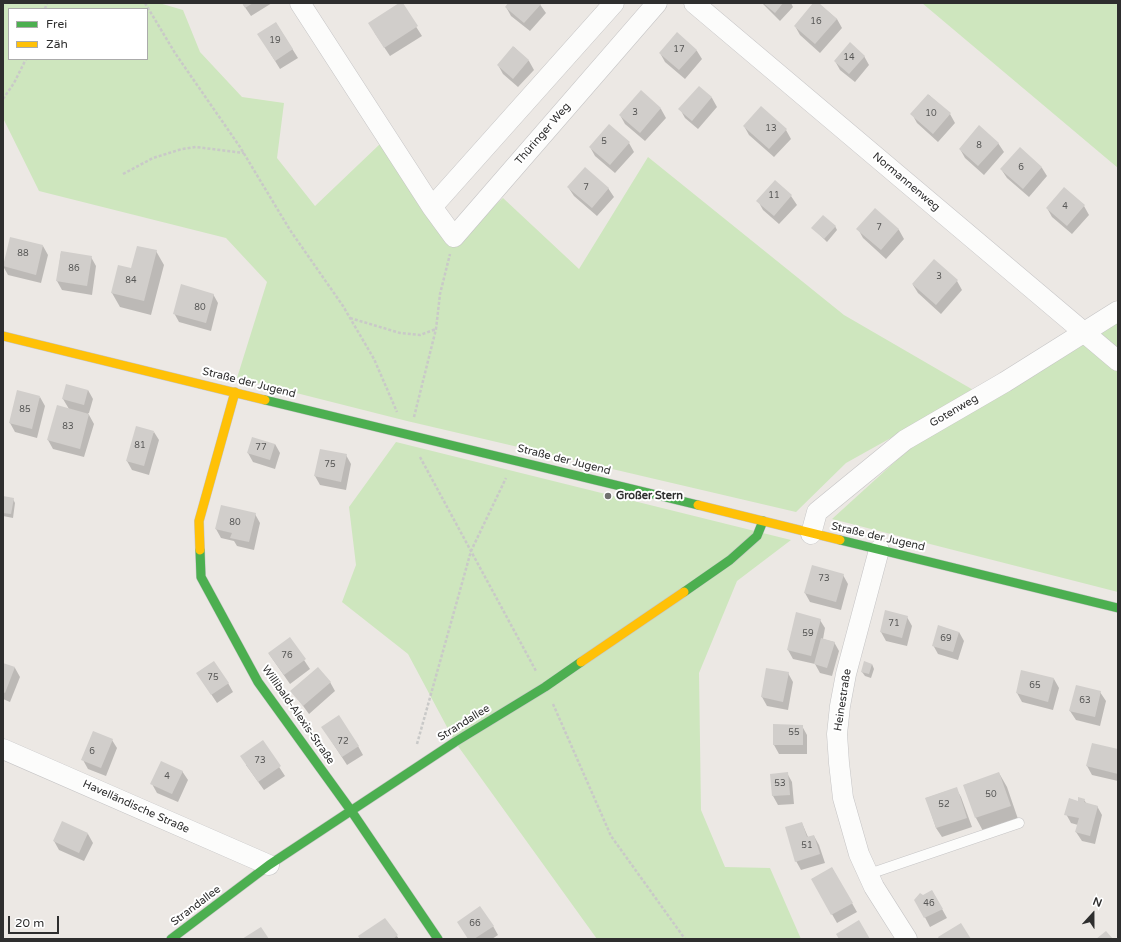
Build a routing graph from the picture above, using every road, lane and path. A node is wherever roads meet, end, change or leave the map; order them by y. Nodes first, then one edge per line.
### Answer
1 (145, 3) edge
2 (300, 3) edge
3 (614, 3) edge
4 (657, 3) edge
5 (694, 3) edge
6 (26, 60) edge
7 (3, 99) edge
8 (244, 153) junction
9 (123, 174) dead end
10 (432, 207) junction
11 (454, 237) junction
12 (1118, 311) edge
13 (350, 318) junction
14 (436, 329) junction
15 (1085, 333) junction
16 (3, 336) edge
17 (1118, 361) edge
18 (235, 392) junction
19 (407, 433) junction
20 (515, 460) junction
21 (762, 521) junction
22 (811, 534) junction
23 (879, 550) junction
24 (471, 551) junction
25 (1118, 608) edge
26 (545, 687) junction
27 (3, 749) edge
28 (409, 774) junction
29 (352, 812) junction
30 (1020, 823) dead end
31 (269, 865) junction
32 (869, 874) junction
33 (172, 939) edge
34 (438, 939) edge
35 (685, 939) edge
36 (907, 939) edge

1 - 8 path
2 - 10 street
3 - 10 street
4 - 11 street, Thüringer Weg
5 - 15 street, Normannenweg
6 - 7 path
8 - 9 path
8 - 13 path
10 - 11 street
11 - 14 path
12 - 15 street, Gotenweg
13 - 14 path
13 - 19 path
14 - 19 path
15 - 17 street, Normannenweg
15 - 22 street, Gotenweg
16 - 18 street, Straße der Jugend
18 - 19 street, Straße der Jugend
18 - 29 street, Willibald-Alexis-Straße
19 - 20 street, Straße der Jugend
19 - 24 path
20 - 21 street, Straße der Jugend
20 - 24 path
21 - 22 street, Straße der Jugend
21 - 26 street, Strandallee
22 - 23 street, Straße der Jugend
23 - 25 street, Straße der Jugend
23 - 32 street, Heinestraße
24 - 26 path
24 - 28 path
26 - 28 street, Strandallee
26 - 35 path
27 - 31 street, Havelländische Straße
28 - 29 street, Strandallee
29 - 31 street, Strandallee
29 - 34 street, Willibald-Alexis-Straße
30 - 32 lane
31 - 33 street, Strandallee
32 - 36 street, Heinestraße

